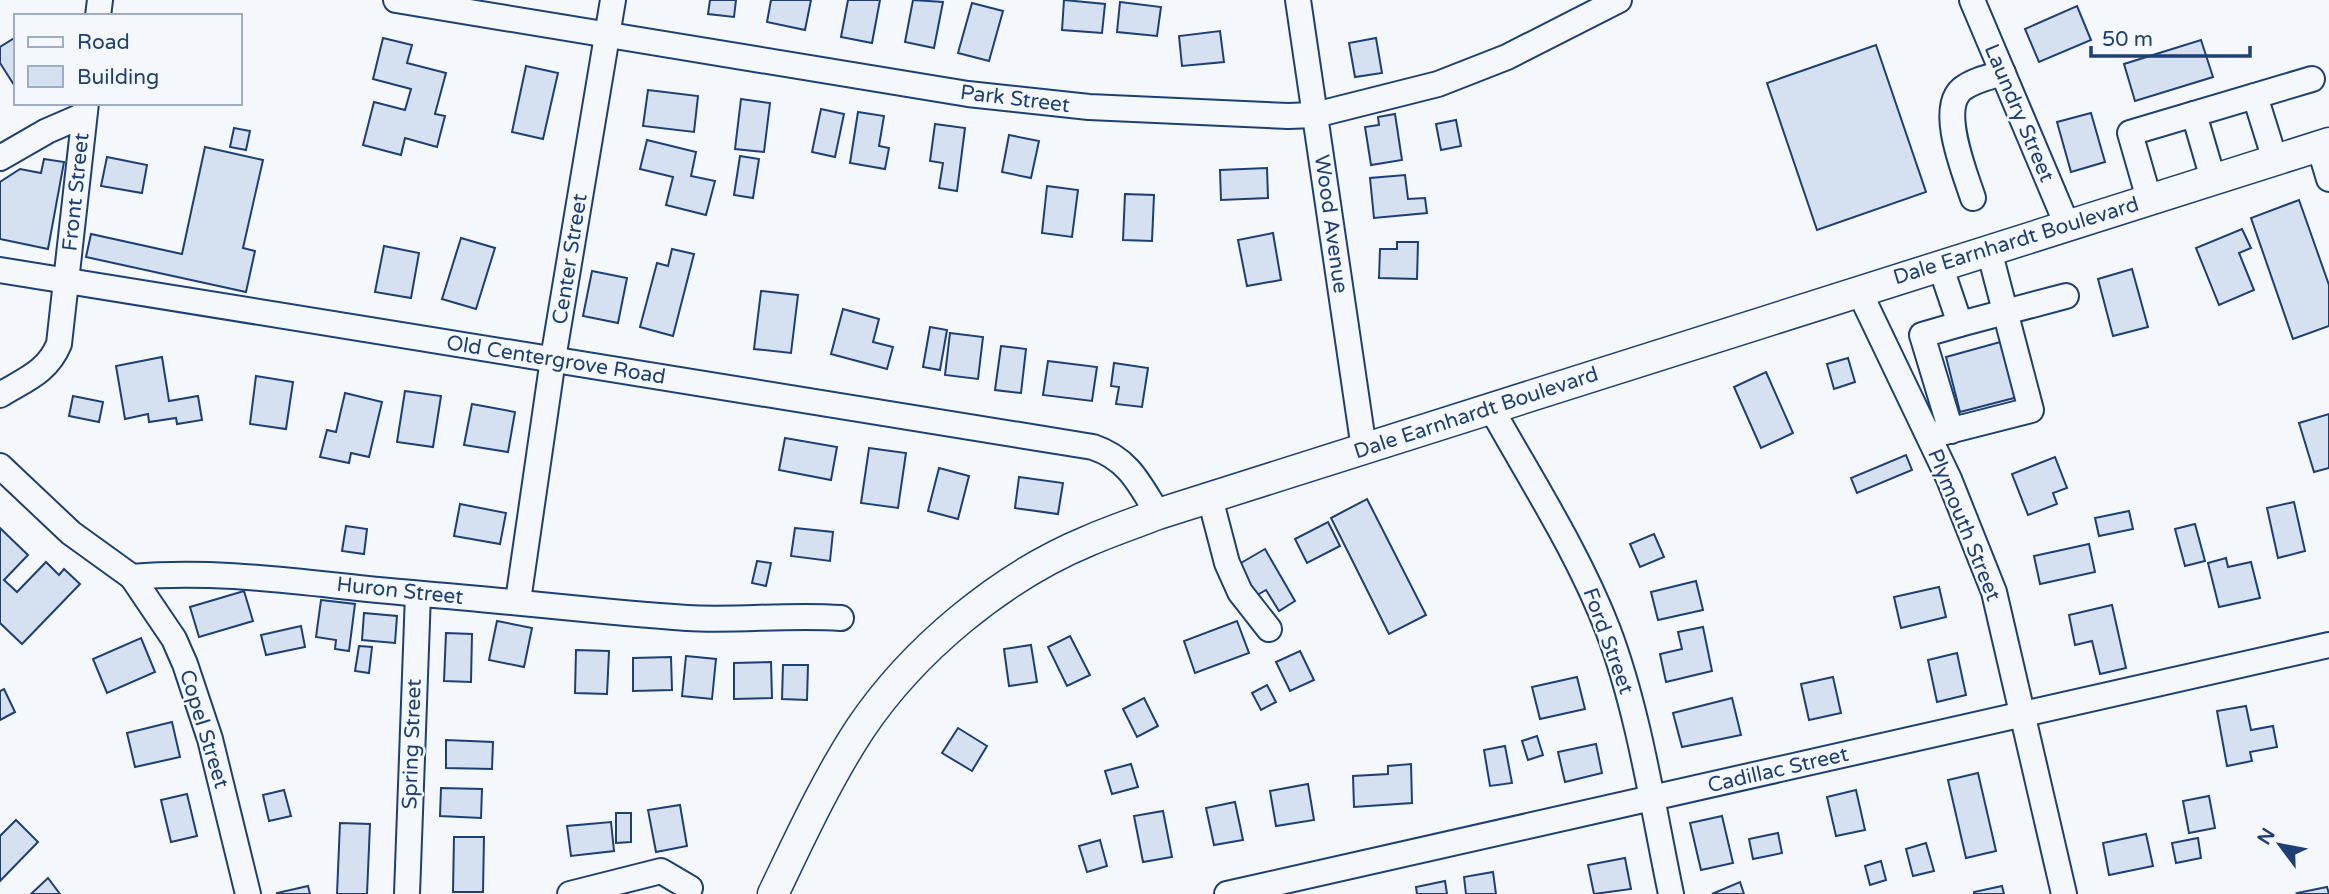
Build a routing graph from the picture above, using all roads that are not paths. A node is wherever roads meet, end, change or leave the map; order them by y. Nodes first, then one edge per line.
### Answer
1 (396, 0) edge
2 (613, 0) edge
3 (1298, 0) edge
4 (1619, 0) edge
5 (1972, 0) edge
6 (607, 35) junction
7 (2003, 73) junction
8 (2312, 79) dead end
9 (2255, 96) junction
10 (85, 109) edge
11 (2194, 114) junction
12 (1315, 115) junction
13 (2324, 145) edge
14 (0, 158) edge
15 (2275, 160) junction
16 (2329, 178) edge
17 (2213, 179) junction
18 (1973, 198) dead end
19 (2149, 199) junction
20 (2067, 225) junction
21 (1989, 250) junction
22 (1940, 265) junction
23 (0, 270) edge
24 (66, 281) junction
25 (1859, 291) junction
26 (2066, 296) dead end
27 (2006, 312) junction
28 (1961, 324) junction
29 (553, 359) junction
30 (0, 396) edge
31 (1491, 408) junction
32 (1940, 434) junction
33 (1364, 449) junction
34 (0, 466) edge
35 (1210, 498) junction
36 (1158, 514) junction
37 (132, 577) junction
38 (418, 594) junction
39 (519, 601) junction
40 (841, 618) dead end
41 (1269, 629) dead end
42 (2329, 645) edge
43 (2023, 713) junction
44 (1651, 799) junction
45 (690, 888) dead end
46 (1238, 893) edge
47 (248, 894) edge
48 (407, 894) edge
49 (570, 894) edge
50 (773, 894) edge
51 (1671, 894) edge
52 (2064, 894) edge

1 - 6 street, Park Street
2 - 6 street, Center Street
3 - 12 street, Wood Avenue
4 - 12 street, Park Street
5 - 7 street, Laundry Street
6 - 12 street, Park Street
6 - 29 street, Center Street
7 - 18 street
7 - 20 street, Laundry Street
8 - 9 street
9 - 11 street
9 - 15 street
10 - 14 street
10 - 24 street, Front Street
11 - 17 street
11 - 19 street
12 - 33 street, Wood Avenue
13 - 15 main road, Dale Earnhardt Boulevard
13 - 16 street
15 - 17 main road, Dale Earnhardt Boulevard
17 - 19 main road, Dale Earnhardt Boulevard
19 - 20 main road, Dale Earnhardt Boulevard
20 - 21 main road, Dale Earnhardt Boulevard
21 - 22 main road, Dale Earnhardt Boulevard
21 - 27 street
22 - 25 main road, Dale Earnhardt Boulevard
22 - 28 street
23 - 24 street, Old Centergrove Road
24 - 29 street, Old Centergrove Road
24 - 30 street
25 - 31 main road, Dale Earnhardt Boulevard
25 - 32 street, Plymouth Street
26 - 27 street
27 - 28 street
27 - 32 street
28 - 32 street
29 - 36 street, Old Centergrove Road
29 - 39 street, Center Street
31 - 33 main road, Dale Earnhardt Boulevard
31 - 44 street, Ford Street
32 - 43 street, Plymouth Street
33 - 35 main road, Dale Earnhardt Boulevard
34 - 37 street
35 - 36 main road, Dale Earnhardt Boulevard
35 - 41 street
36 - 50 main road, Dale Earnhardt Boulevard
37 - 38 street, Huron Street
37 - 47 street, Copel Street
38 - 39 street, Huron Street
38 - 48 street, Spring Street
39 - 40 street, Huron Street
42 - 43 street, Cadillac Street
43 - 44 street, Cadillac Street
43 - 52 street, Plymouth Street
44 - 46 street, Cadillac Street
44 - 51 street, Ford Street
45 - 49 street

